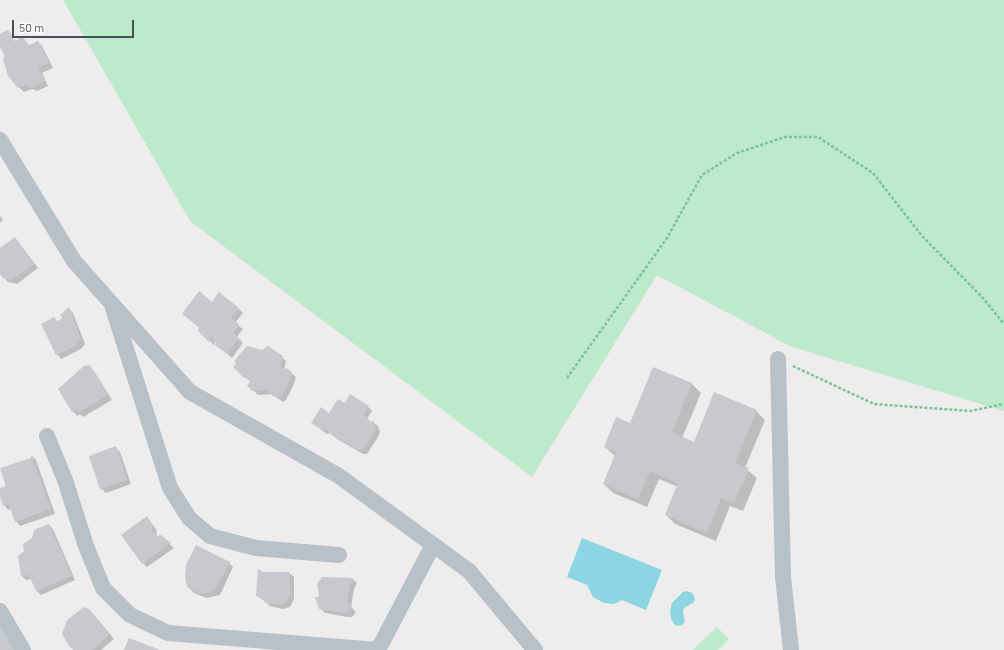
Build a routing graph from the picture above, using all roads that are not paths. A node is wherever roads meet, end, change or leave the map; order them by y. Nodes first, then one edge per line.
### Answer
1 (0, 140) edge
2 (111, 302) junction
3 (778, 358) road end
4 (47, 436) dead end
5 (433, 545) junction
6 (339, 555) dead end
7 (0, 611) edge
8 (23, 650) edge
9 (378, 650) edge
10 (536, 650) edge
11 (791, 650) edge

1 - 2 street
2 - 5 street
2 - 6 street
3 - 11 street
4 - 9 street
5 - 9 street
5 - 10 street
7 - 8 street

